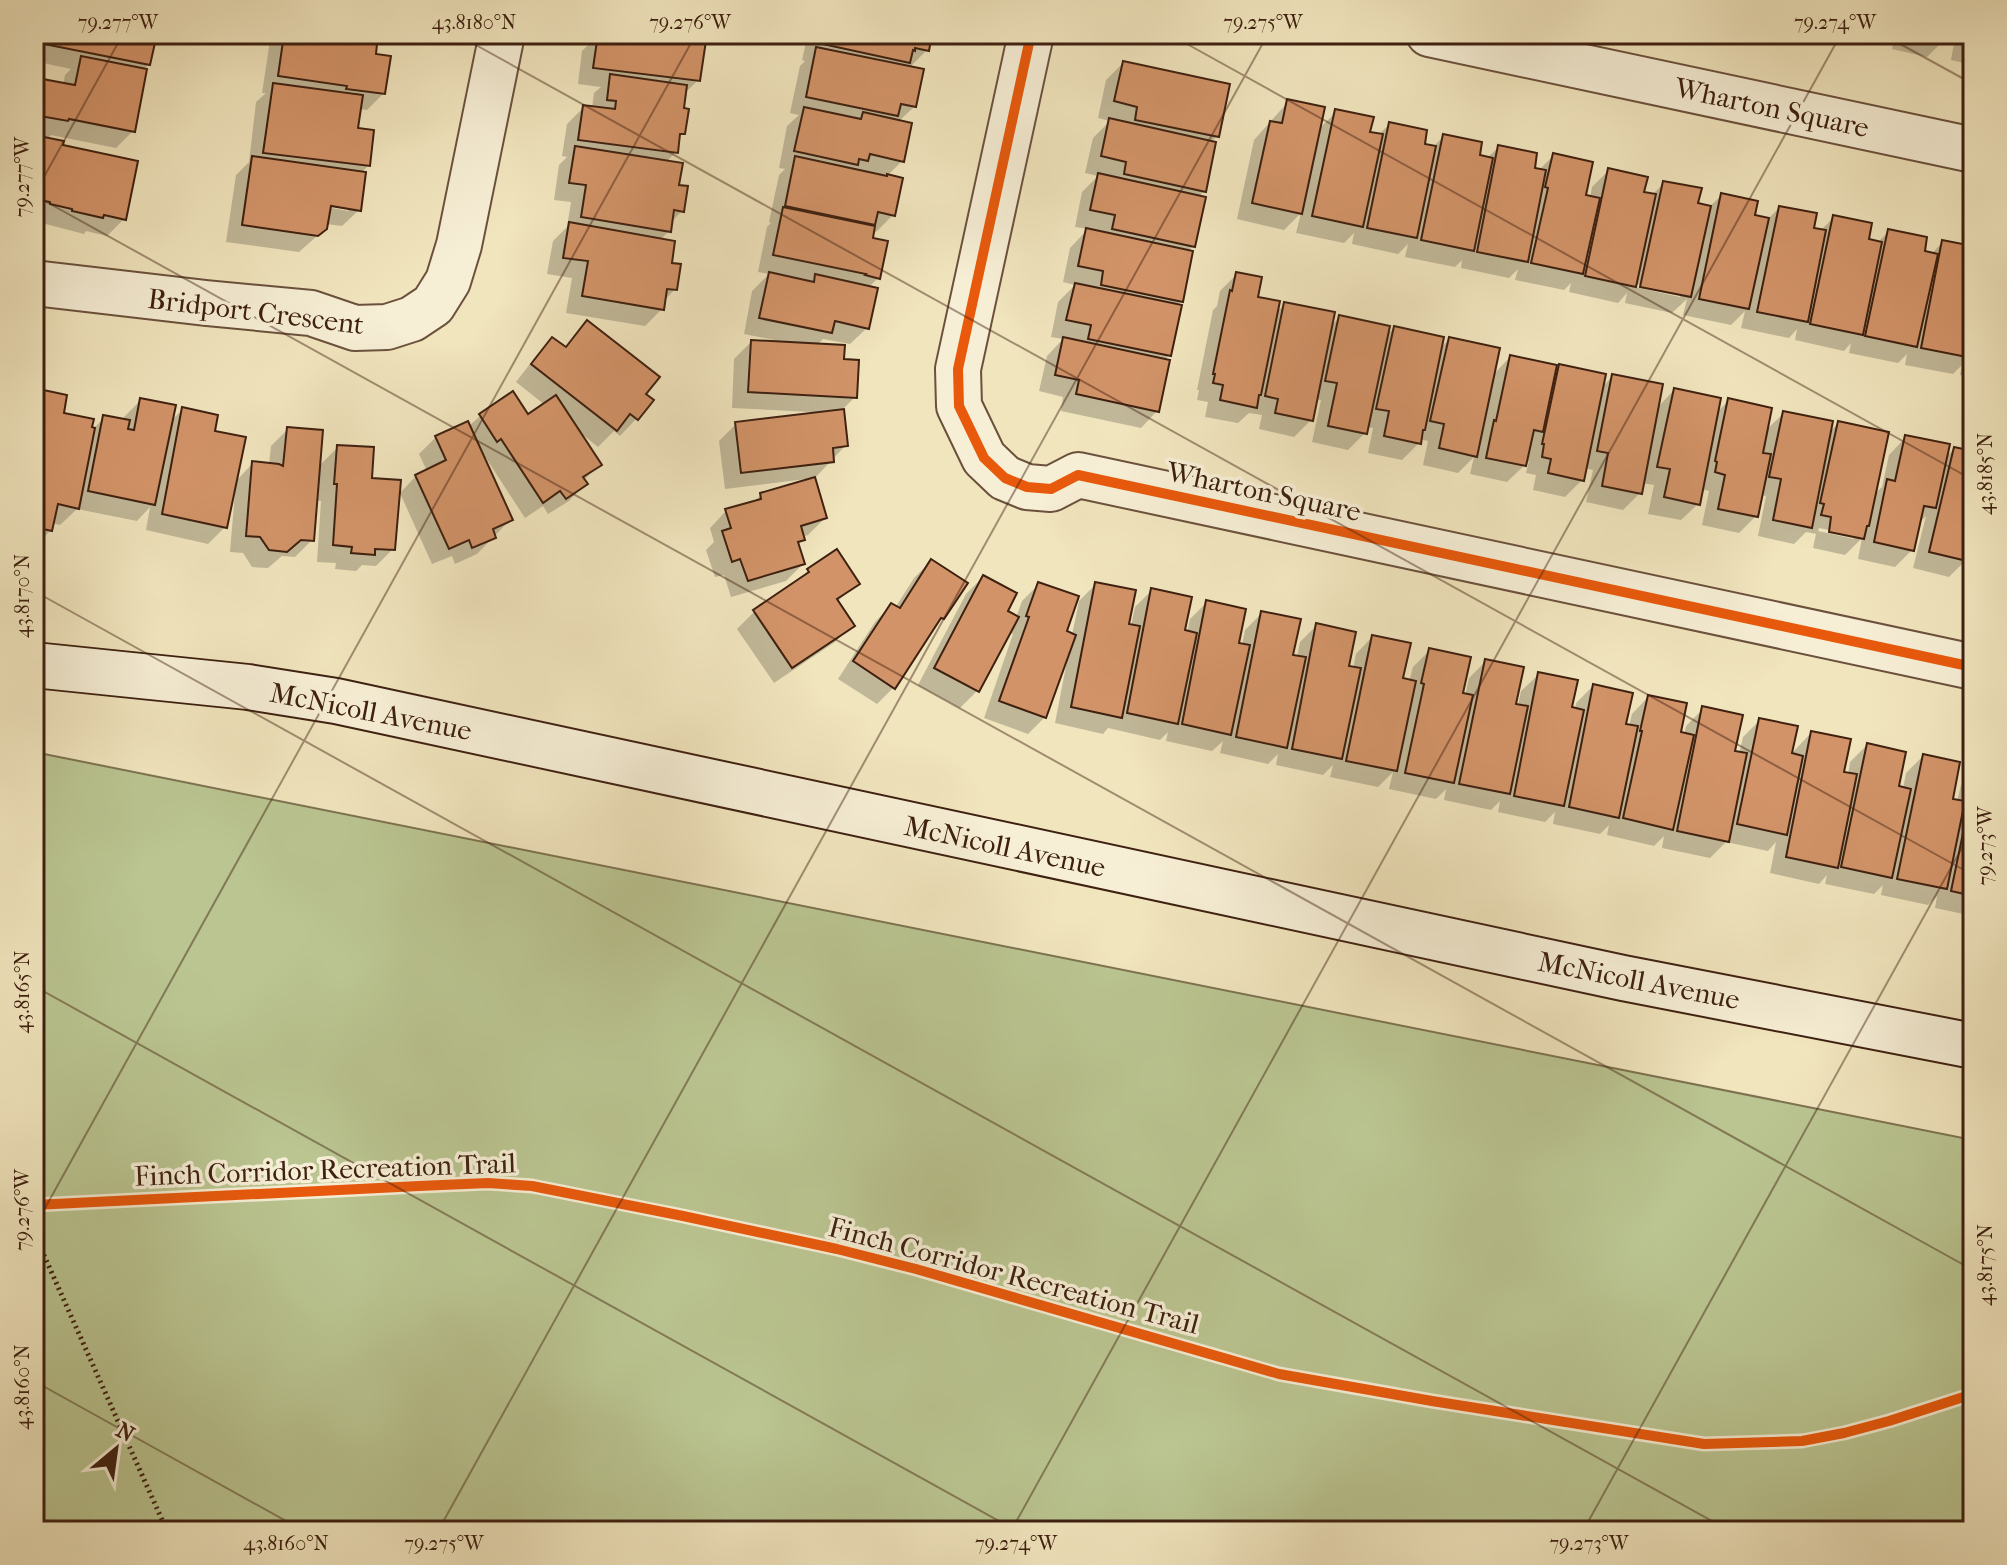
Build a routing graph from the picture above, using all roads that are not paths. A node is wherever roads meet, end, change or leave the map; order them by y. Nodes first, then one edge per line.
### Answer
1 (502, 34) edge
2 (1031, 34) edge
3 (1429, 34) edge
4 (1973, 150) edge
5 (34, 283) edge
6 (34, 665) edge
7 (1973, 667) edge
8 (1973, 1046) edge

1 - 5 street, Bridport Crescent
2 - 7 street, Wharton Square
3 - 4 street, Wharton Square
6 - 8 street, McNicoll Avenue

